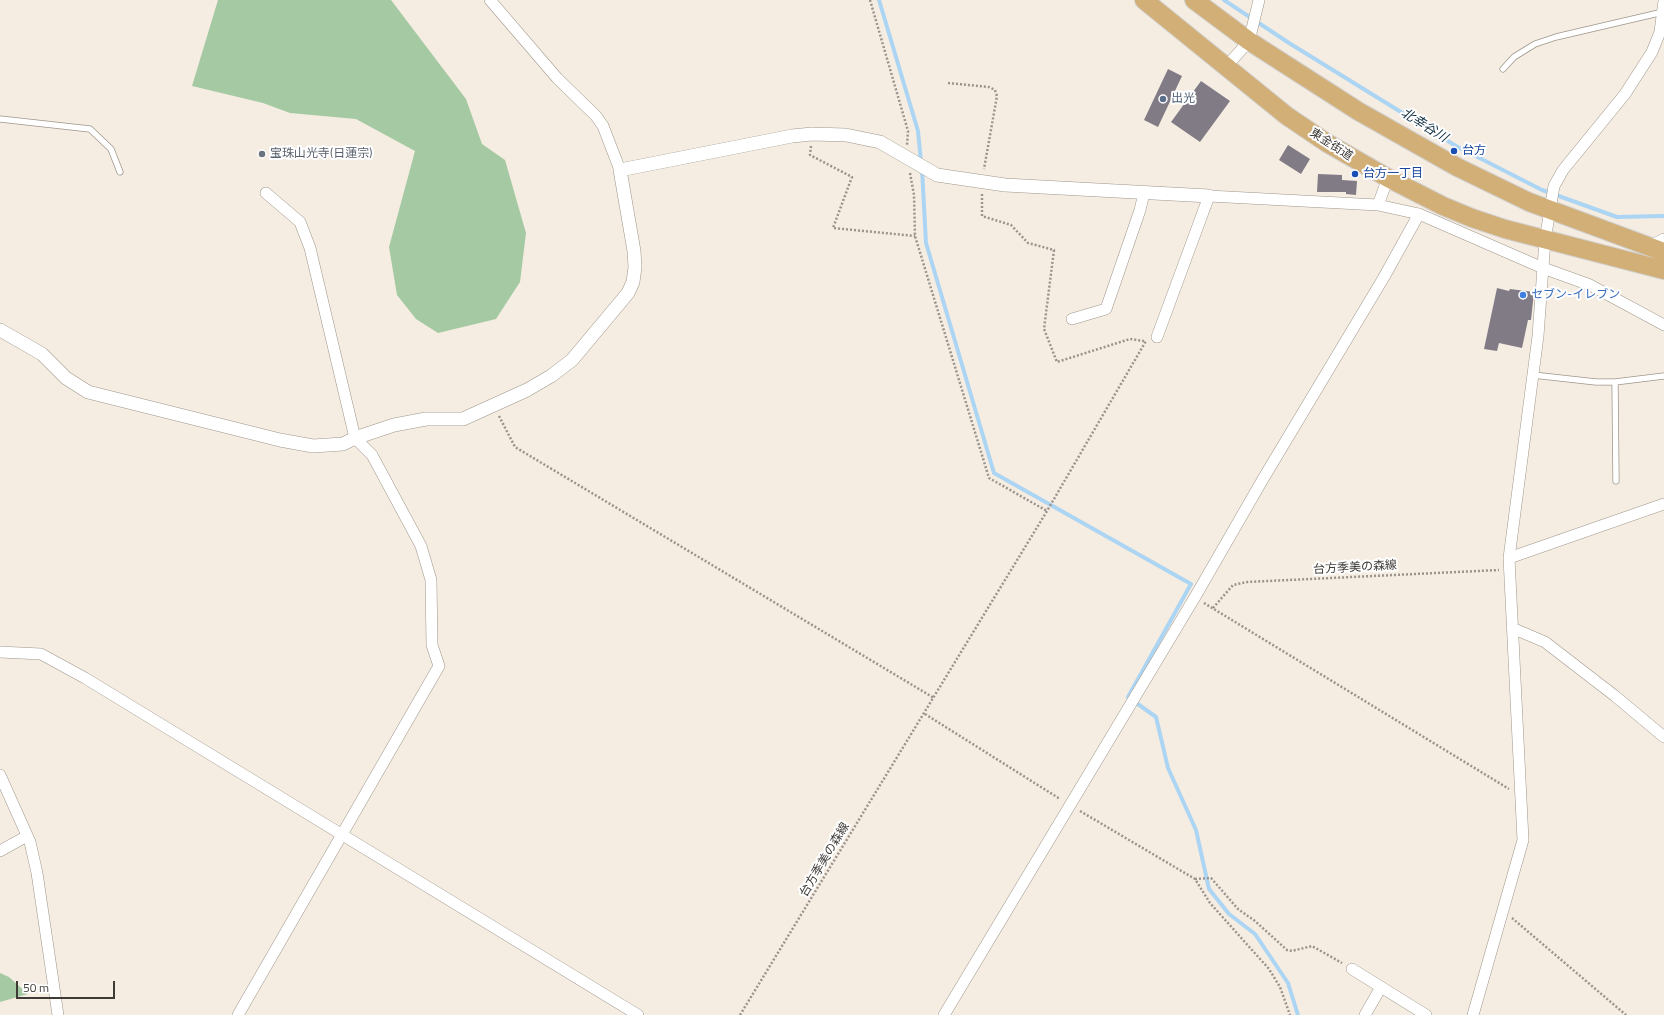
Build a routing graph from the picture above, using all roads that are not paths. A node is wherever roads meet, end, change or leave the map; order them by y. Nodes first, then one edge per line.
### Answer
1 (490, 0) edge
2 (1144, 0) edge
3 (1194, 0) edge
4 (1259, 0) edge
5 (1664, 1) edge
6 (1663, 12) edge
7 (1249, 41) junction
8 (1226, 67) junction
9 (1503, 68) dead end
10 (0, 119) edge
11 (620, 170) junction
12 (120, 172) dead end
13 (1388, 178) junction
14 (266, 193) dead end
15 (1144, 193) junction
16 (1209, 196) junction
17 (1378, 206) junction
18 (1550, 211) junction
19 (1419, 214) junction
20 (1664, 239) edge
21 (1545, 240) junction
22 (1656, 250) edge
23 (1543, 268) junction
24 (1664, 270) edge
25 (1072, 319) dead end
26 (1664, 325) edge
27 (0, 330) edge
28 (1157, 337) road end
29 (1533, 375) junction
30 (1664, 376) edge
31 (1615, 382) junction
32 (355, 438) junction
33 (1616, 481) dead end
34 (1664, 504) edge
35 (1509, 564) junction
36 (1512, 628) junction
37 (0, 652) edge
38 (1664, 737) edge
39 (0, 775) edge
40 (342, 834) junction
41 (27, 836) junction
42 (0, 852) edge
43 (1352, 969) road end
44 (1381, 987) junction
45 (58, 1015) edge
46 (238, 1015) edge
47 (638, 1015) edge
48 (944, 1015) edge
49 (1365, 1015) edge
50 (1426, 1015) edge
51 (1473, 1015) edge

1 - 11 street
2 - 8 highway, 東金街道
3 - 7 highway
4 - 7 street
5 - 6 street
6 - 9 lane
6 - 18 street
7 - 8 street
7 - 18 highway
8 - 13 highway, 東金街道
10 - 12 lane
11 - 15 street
11 - 32 street
13 - 17 street
13 - 21 highway, 東金街道
14 - 32 street
15 - 16 street
15 - 25 street
16 - 17 street
16 - 28 street
17 - 19 street
18 - 21 street
18 - 22 highway
19 - 23 street
19 - 48 street
20 - 22 street
21 - 23 street
21 - 24 highway, 東金街道
23 - 26 street
23 - 29 street
27 - 32 street
29 - 31 lane
29 - 35 street
30 - 31 lane
31 - 33 lane
32 - 40 street
34 - 35 street
35 - 36 street
36 - 38 street
36 - 51 street
37 - 40 street
39 - 41 street
40 - 46 street
40 - 47 street
41 - 42 street
41 - 45 street
43 - 44 street
44 - 49 street
44 - 50 street

